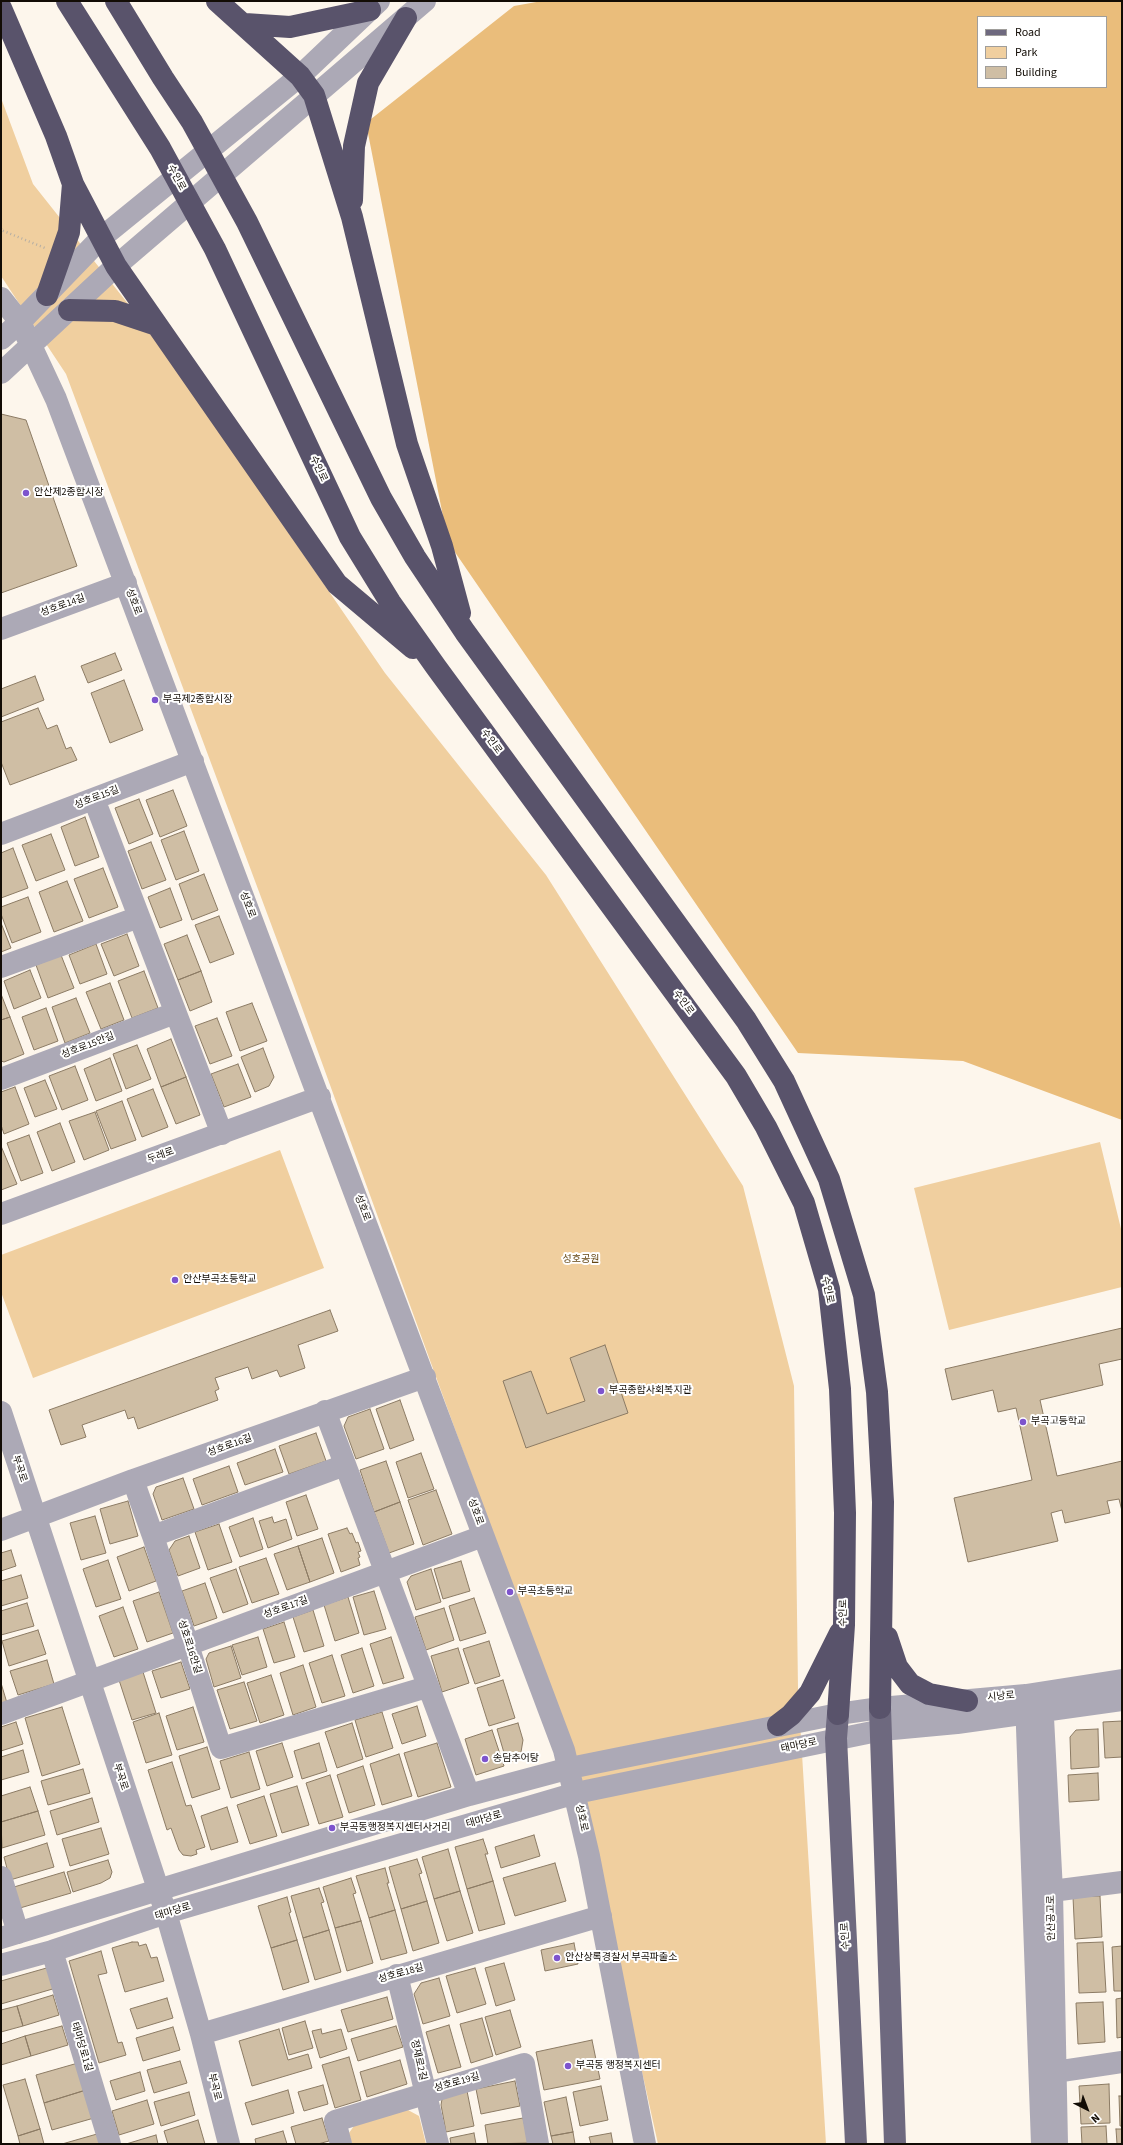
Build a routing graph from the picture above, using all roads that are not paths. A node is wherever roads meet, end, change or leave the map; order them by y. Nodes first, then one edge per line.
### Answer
1 (67, 1) edge
2 (116, 1) edge
3 (217, 1) edge
4 (425, 1) edge
5 (374, 6) edge
6 (1, 8) edge
7 (406, 18) junction
8 (245, 24) junction
9 (300, 76) junction
10 (314, 95) junction
11 (73, 184) junction
12 (352, 217) junction
13 (101, 238) junction
14 (116, 266) junction
15 (47, 295) junction
16 (1, 298) edge
17 (69, 310) junction
18 (20, 322) junction
19 (157, 325) junction
20 (1, 339) edge
21 (32, 345) junction
22 (1, 373) edge
23 (126, 583) junction
24 (1, 629) edge
25 (465, 632) junction
26 (436, 667) junction
27 (193, 761) junction
28 (94, 799) junction
29 (1, 834) edge
30 (139, 917) junction
31 (1, 967) edge
32 (175, 1013) junction
33 (1, 1079) edge
34 (320, 1097) junction
35 (222, 1134) junction
36 (1, 1214) edge
37 (425, 1377) junction
38 (1, 1412) edge
39 (325, 1412) junction
40 (345, 1465) junction
41 (134, 1480) junction
42 (35, 1517) junction
43 (1, 1530) edge
44 (154, 1536) junction
45 (484, 1536) junction
46 (386, 1571) junction
47 (882, 1617) junction
48 (844, 1625) junction
49 (189, 1644) junction
50 (1122, 1680) edge
51 (89, 1681) junction
52 (427, 1687) junction
53 (1122, 1700) edge
54 (967, 1701) junction
55 (1034, 1703) junction
56 (880, 1708) junction
57 (1, 1714) edge
58 (838, 1714) junction
59 (778, 1725) junction
60 (882, 1730) junction
61 (836, 1738) junction
62 (570, 1768) junction
63 (576, 1793) junction
64 (469, 1795) junction
65 (1, 1877) edge
66 (1122, 1882) edge
67 (158, 1890) junction
68 (1052, 1891) junction
69 (166, 1913) junction
70 (601, 1916) junction
71 (9, 1936) edge
72 (52, 1951) junction
73 (1, 1965) edge
74 (397, 1975) junction
75 (201, 2034) junction
76 (1122, 2062) edge
77 (1055, 2072) junction
78 (425, 2092) junction
79 (110, 2144) edge
80 (229, 2144) edge
81 (341, 2144) edge
82 (438, 2144) edge
83 (538, 2144) edge
84 (645, 2144) edge
85 (856, 2144) edge
86 (895, 2144) edge
87 (1042, 2144) edge
88 (1058, 2144) edge

1 - 26 highway, 수인로
2 - 25 highway
3 - 8 highway
4 - 7 street
5 - 8 highway
5 - 9 street
6 - 11 highway
7 - 10 street
7 - 12 highway
8 - 9 highway
9 - 10 highway
9 - 13 street
10 - 12 highway
10 - 14 street
11 - 13 highway
11 - 15 highway
12 - 25 highway
13 - 14 highway
13 - 15 street
14 - 17 street
14 - 19 highway
15 - 18 street
16 - 18 street, 성호로
17 - 19 highway
17 - 21 street
18 - 20 street
18 - 21 street, 성호로
19 - 26 highway
21 - 22 street
21 - 23 street, 성호로
23 - 24 street, 성호로14길
23 - 27 street, 성호로
25 - 47 highway
26 - 48 highway, 수인로
27 - 28 street, 성호로15길
27 - 34 street, 성호로
28 - 29 street, 성호로15길
28 - 30 street
30 - 31 street
30 - 32 street
32 - 33 street, 성호로15안길
32 - 35 street
34 - 35 street, 두레로
34 - 37 street, 성호로
35 - 36 street, 두레로
37 - 39 street, 성호로16길
37 - 45 street, 성호로
38 - 42 street, 부곡로
39 - 40 street
39 - 41 street, 성호로16길
40 - 44 street
40 - 46 street
41 - 42 street, 성호로16길
41 - 44 street, 성호로16안길
42 - 43 street, 성호로16길
42 - 51 street, 부곡로
44 - 49 street, 성호로16안길
45 - 46 street, 성호로17길
45 - 62 street, 성호로
46 - 49 street, 성호로17길
46 - 52 street
47 - 54 highway
47 - 56 highway
48 - 58 highway, 수인로
48 - 59 highway
49 - 51 street, 성호로17길
49 - 52 street, 성호로16안길
50 - 55 street, 시낭로
51 - 57 street, 성호로17길
51 - 67 street, 부곡로
52 - 64 street
53 - 55 street, 시낭로
54 - 55 street, 시낭로
54 - 56 street, 시낭로
55 - 60 street, 시낭로
55 - 68 street, 안산공고로
55 - 87 street, 안산공고로
56 - 58 street
56 - 60 main road
58 - 59 street
58 - 61 main road, 수인로
59 - 62 street
60 - 61 street, 태마당로
60 - 86 main road
61 - 63 street, 태마당로
61 - 85 main road, 수인로
62 - 63 street, 성호로
62 - 64 street
63 - 69 street, 태마당로
63 - 70 street, 성호로
64 - 67 street
65 - 71 street
66 - 68 street
67 - 69 street, 부곡로
67 - 71 street
68 - 77 street, 안산공고로
69 - 72 street, 태마당로
69 - 75 street, 부곡로
70 - 74 street, 성호로18길
70 - 84 street, 성호로
72 - 73 street, 태마당로
72 - 79 street, 태마당로1길
74 - 75 street, 성호로18길
74 - 78 street, 정재로2길
75 - 80 street, 부곡로
76 - 77 street
77 - 88 street, 안산공고로
78 - 81 street, 성호로19길
78 - 82 street, 정재로2길
78 - 83 street, 성호로19길

